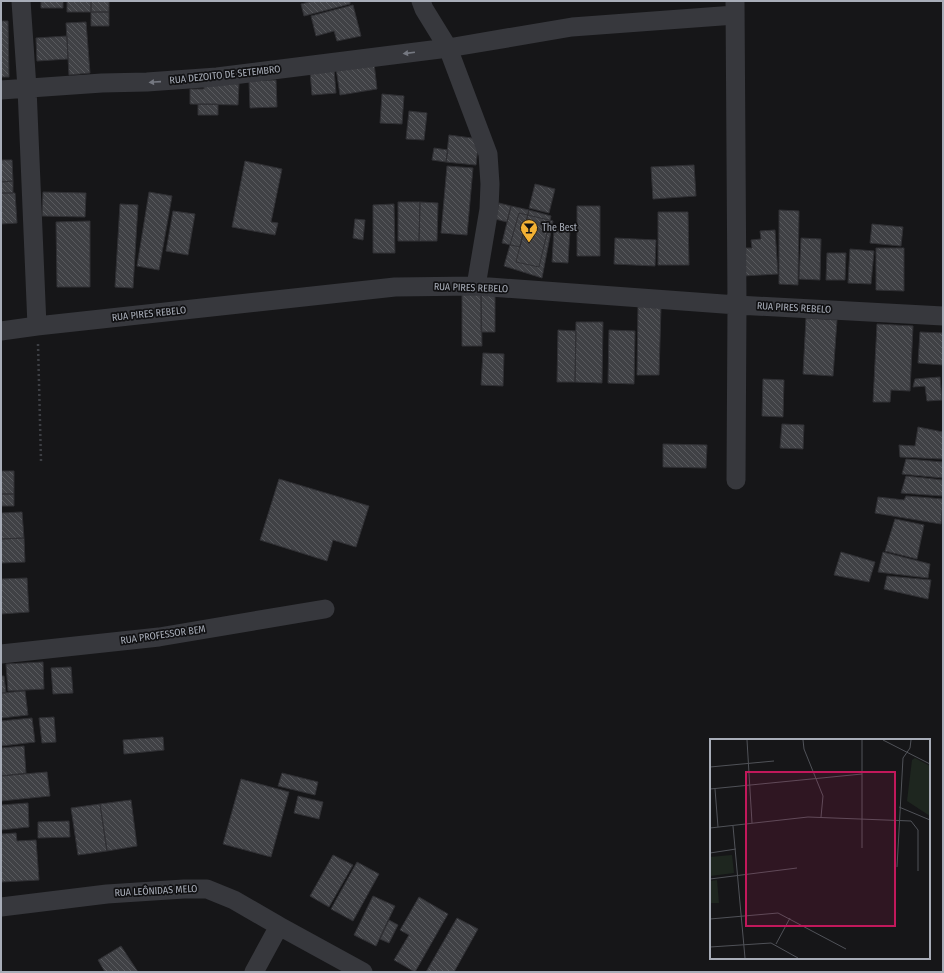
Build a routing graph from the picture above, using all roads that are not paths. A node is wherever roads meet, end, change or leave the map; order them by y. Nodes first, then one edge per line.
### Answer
1 (21, 1) edge
2 (421, 1) edge
3 (735, 8) edge
4 (448, 48) junction
5 (27, 88) junction
6 (1, 90) edge
7 (476, 286) junction
8 (737, 305) junction
9 (943, 316) edge
10 (37, 326) junction
11 (1, 331) edge
12 (736, 480) dead end
13 (325, 609) dead end
14 (1, 654) edge
15 (1, 907) edge
16 (279, 926) junction
17 (254, 972) edge
18 (363, 972) edge

1 - 5 street
2 - 4 street
3 - 4 street, RUA DEZOITO DE SETEMBRO
3 - 8 street
4 -> 5 street, RUA DEZOITO DE SETEMBRO
4 - 7 street
5 - 6 street, RUA DEZOITO DE SETEMBRO
5 - 10 street
7 - 8 street, RUA PIRES REBELO
7 - 10 street, RUA PIRES REBELO
8 - 9 street, RUA PIRES REBELO
8 - 12 street
10 - 11 street, RUA PIRES REBELO
13 - 14 street, RUA PROFESSOR BEM
15 - 16 street, RUA LEÔNIDAS MELO
16 - 17 street
16 - 18 street, RUA LEÔNIDAS MELO

